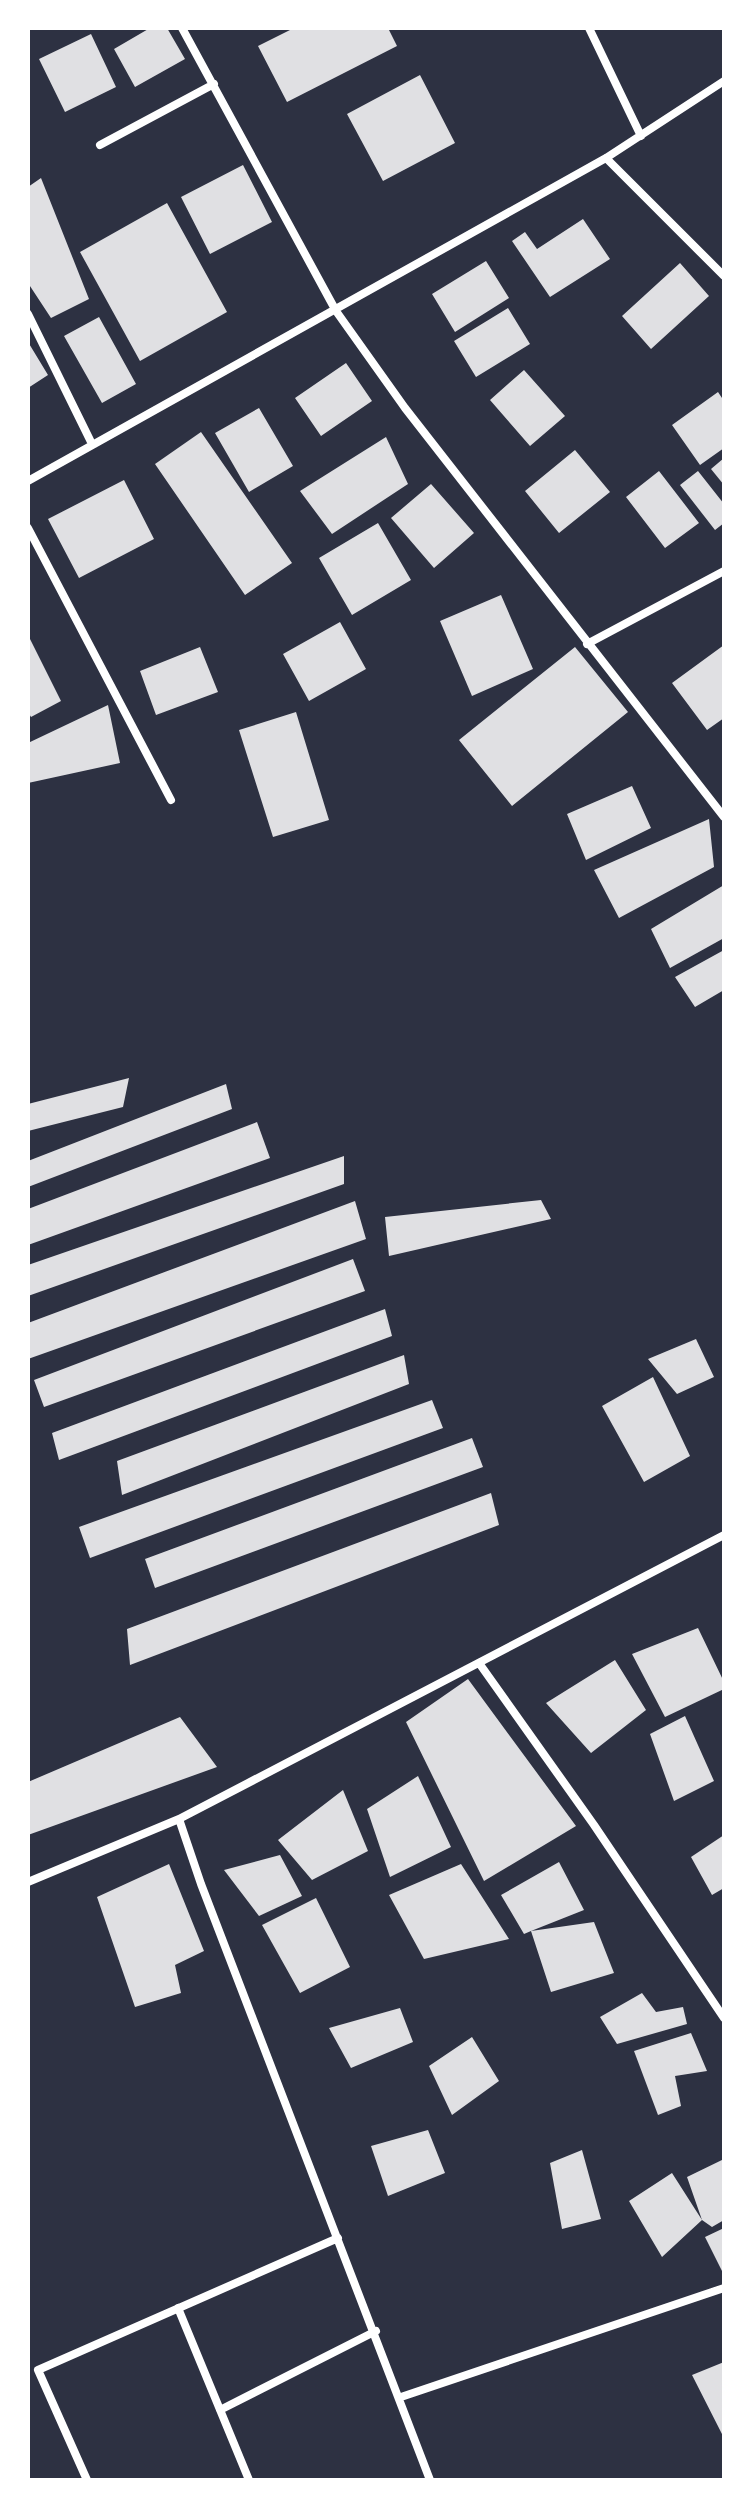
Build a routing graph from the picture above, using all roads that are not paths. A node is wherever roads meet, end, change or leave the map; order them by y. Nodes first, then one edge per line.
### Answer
1 (182, 28) edge
2 (589, 28) edge
3 (724, 81) edge
4 (214, 84) junction
5 (641, 136) junction
6 (100, 145) dead end
7 (606, 158) junction
8 (724, 276) edge
9 (336, 311) junction
10 (28, 314) edge
11 (92, 444) junction
12 (28, 481) edge
13 (28, 528) edge
14 (724, 571) edge
15 (587, 644) junction
16 (171, 800) dead end
17 (724, 817) edge
18 (724, 1535) edge
19 (479, 1663) junction
20 (179, 1819) junction
21 (28, 1882) edge
22 (724, 2018) edge
23 (338, 2238) junction
24 (724, 2288) edge
25 (178, 2308) junction
26 (376, 2331) junction
27 (401, 2397) junction
28 (220, 2410) junction
29 (87, 2480) edge
30 (249, 2480) edge
31 (430, 2480) edge

1 - 4 street
2 - 5 street
3 - 5 street
4 - 6 street
4 - 9 street
5 - 7 street
7 - 8 street
7 - 9 street
9 - 11 street
9 - 15 street
10 - 11 street
11 - 12 street
13 - 16 street
14 - 15 street
15 - 17 street
18 - 19 street
19 - 20 street
19 - 22 street
20 - 21 street
20 - 23 street
23 - 25 street
23 - 26 street
24 - 27 street
25 - 28 street
25 - 29 street
26 - 27 street
26 - 28 street
27 - 31 street
28 - 30 street

